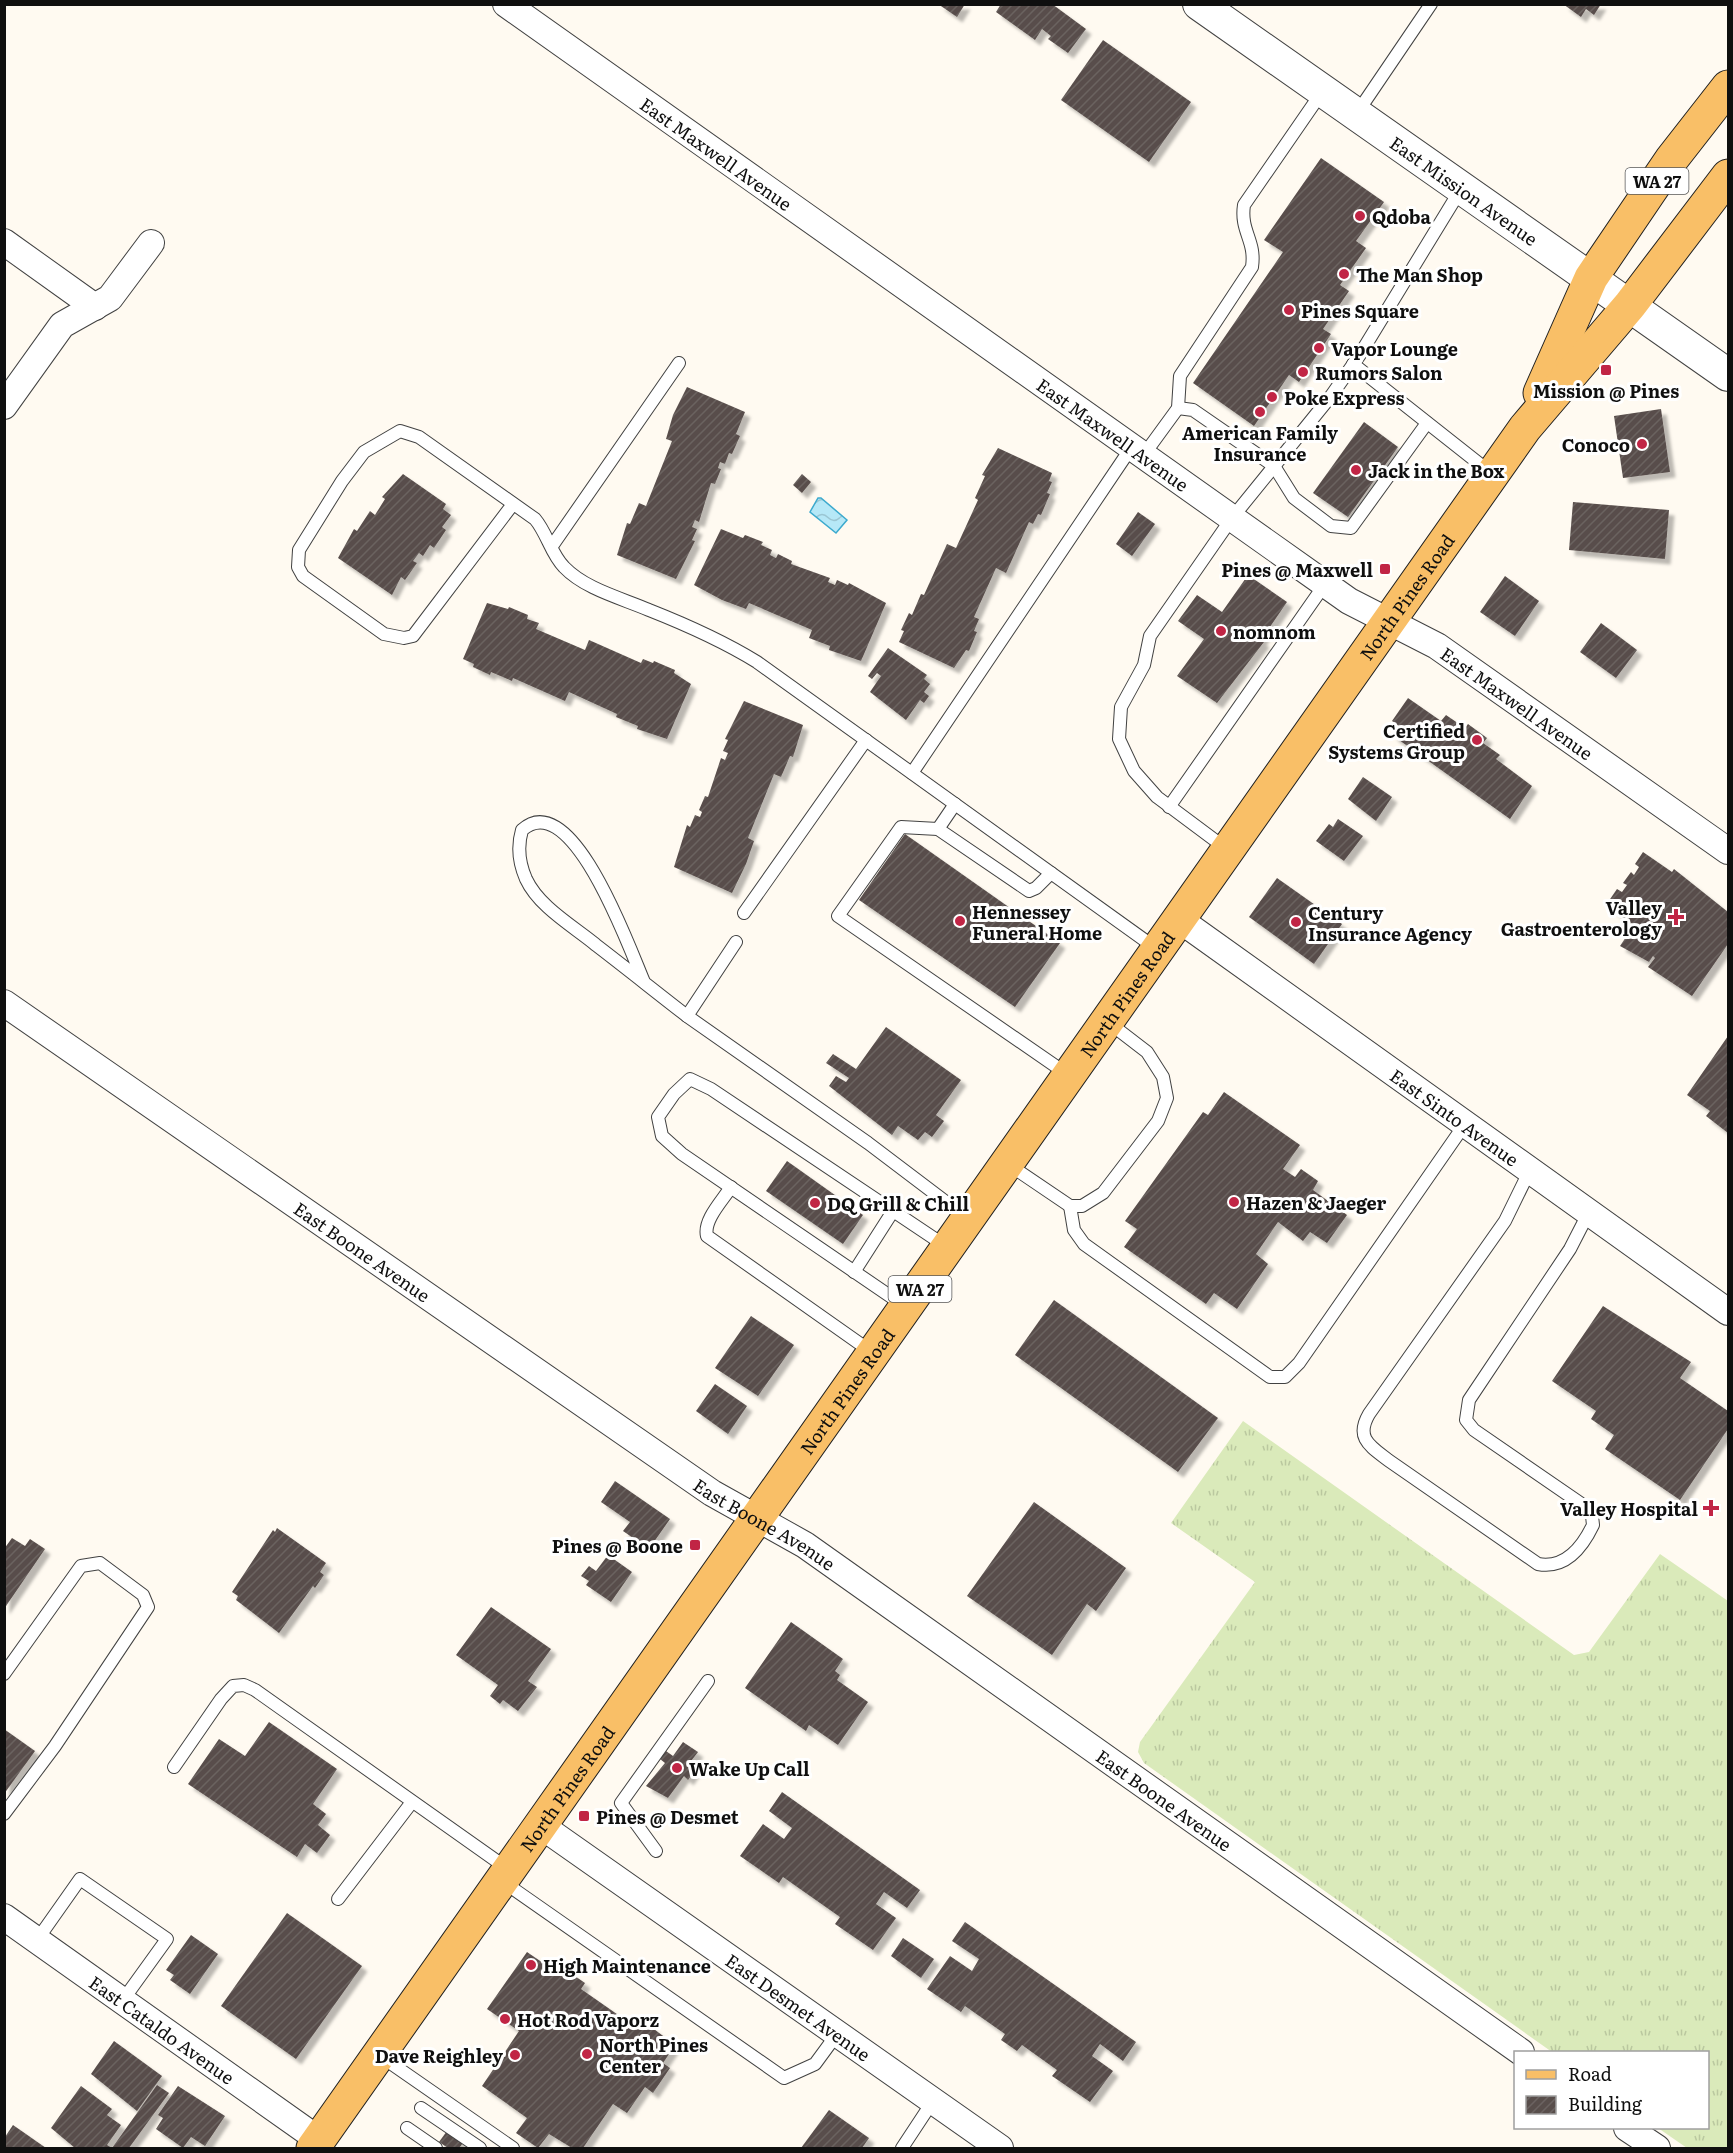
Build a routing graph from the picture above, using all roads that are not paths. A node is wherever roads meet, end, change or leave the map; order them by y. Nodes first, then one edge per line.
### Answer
1 (506, 4) edge
2 (1199, 4) edge
3 (1431, 4) edge
4 (1728, 87) edge
5 (1323, 91) junction
6 (1356, 114) junction
7 (1728, 176) edge
8 (1462, 188) junction
9 (4, 242) edge
10 (151, 243) dead end
11 (1592, 278) junction
12 (1630, 305) junction
13 (95, 306) junction
14 (679, 363) dead end
15 (1353, 364) junction
16 (1728, 375) edge
17 (4, 406) edge
18 (1178, 408) junction
19 (1427, 423) junction
20 (1525, 428) junction
21 (1137, 452) junction
22 (1274, 466) junction
23 (1493, 474) junction
24 (513, 504) junction
25 (1232, 518) junction
26 (552, 546) junction
27 (1324, 584) junction
28 (1390, 621) junction
29 (866, 740) junction
30 (912, 773) junction
31 (955, 804) junction
32 (1169, 807) junction
33 (938, 829) junction
34 (1229, 850) junction
35 (1728, 850) edge
36 (1051, 873) junction
37 (744, 912) dead end
38 (1180, 920) junction
39 (736, 942) dead end
40 (1158, 950) junction
41 (644, 982) junction
42 (4, 1003) edge
43 (687, 1016) junction
44 (1107, 1021) junction
45 (1068, 1075) junction
46 (1465, 1124) junction
47 (1007, 1164) junction
48 (1530, 1170) junction
49 (731, 1187) junction
50 (1070, 1206) junction
51 (893, 1211) junction
52 (1589, 1212) junction
53 (968, 1219) junction
54 (948, 1248) junction
55 (854, 1272) junction
56 (906, 1308) junction
57 (1728, 1312) edge
58 (874, 1354) junction
59 (759, 1518) junction
60 (4, 1674) edge
61 (708, 1681) dead end
62 (174, 1767) dead end
63 (412, 1802) junction
64 (4, 1814) edge
65 (540, 1825) junction
66 (656, 1851) dead end
67 (505, 1875) junction
68 (338, 1899) dead end
69 (4, 1917) edge
70 (37, 1940) junction
71 (123, 2001) junction
72 (837, 2034) junction
73 (1520, 2051) edge
74 (379, 2055) junction
75 (933, 2101) junction
76 (421, 2108) dead end
77 (407, 2128) dead end
78 (1630, 2129) edge
79 (316, 2144) edge
80 (436, 2148) edge
81 (480, 2148) edge
82 (513, 2148) edge
83 (902, 2148) edge
84 (1000, 2148) edge
85 (1657, 2148) edge

1 - 21 street, East Maxwell Avenue
2 - 5 street, East Mission Avenue
3 - 6 lane
4 - 11 main road, North Pines Road / WA 27
5 - 6 street, East Mission Avenue
5 - 18 lane
6 - 8 street, East Mission Avenue
7 - 12 main road, North Pines Road / WA 27
8 - 11 street, East Mission Avenue
8 - 15 lane
9 - 13 street
10 - 13 street
11 - 12 street, East Mission Avenue
11 - 20 main road, North Pines Road / WA 27
12 - 16 street, East Mission Avenue
12 - 20 main road, North Pines Road / WA 27
13 - 17 street
14 - 26 lane
15 - 19 lane
15 - 22 lane
18 - 21 lane
18 - 22 lane
19 - 22 lane
19 - 23 lane
20 - 23 main road, North Pines Road / WA 27
21 - 25 street, East Maxwell Avenue
21 - 30 lane
22 - 25 lane
23 - 28 main road, North Pines Road / WA 27
24 - 24 lane
24 - 26 lane
25 - 27 street, East Maxwell Avenue
25 - 32 lane
26 - 29 lane
27 - 28 street, East Maxwell Avenue
27 - 32 lane
28 - 34 main road, North Pines Road / WA 27
28 - 35 street, East Maxwell Avenue
29 - 30 lane
29 - 37 lane
30 - 31 lane
31 - 33 lane
31 - 36 lane
32 - 34 lane
33 - 36 lane
33 - 45 lane
34 - 38 main road, North Pines Road / WA 27
36 - 40 lane
38 - 40 main road, North Pines Road / WA 27
38 - 46 street, East Sinto Avenue
39 - 43 lane
40 - 44 main road, North Pines Road / WA 27
41 - 41 lane
41 - 43 lane
42 - 59 street, East Boone Avenue
43 - 53 lane
44 - 45 main road, North Pines Road / WA 27
44 - 50 lane
45 - 47 main road, North Pines Road / WA 27
46 - 48 street, East Sinto Avenue
46 - 50 lane
47 - 50 lane
47 - 53 main road, North Pines Road / WA 27
48 - 52 street, East Sinto Avenue
48 - 52 lane
49 - 51 lane
49 - 55 lane
49 - 58 lane
51 - 54 lane
51 - 55 lane
52 - 57 street, East Sinto Avenue
53 - 54 main road, North Pines Road / WA 27
54 - 56 main road, North Pines Road / WA 27
55 - 56 lane
56 - 58 main road, North Pines Road / WA 27
58 - 59 main road, North Pines Road / WA 27
59 - 65 main road, North Pines Road / WA 27
59 - 73 street, East Boone Avenue
60 - 64 lane
61 - 66 lane
62 - 63 lane
63 - 67 lane
63 - 68 lane
65 - 67 main road, North Pines Road / WA 27
65 - 72 street, East Desmet Avenue
67 - 72 lane
67 - 74 main road, North Pines Road / WA 27
69 - 70 street, East Cataldo Avenue
70 - 71 street, East Cataldo Avenue
70 - 71 lane
71 - 79 street, East Cataldo Avenue
72 - 75 street, East Desmet Avenue
74 - 79 main road, North Pines Road / WA 27
74 - 82 lane
75 - 83 lane
75 - 84 street, East Desmet Avenue
76 - 81 lane
77 - 80 lane
78 - 85 street

